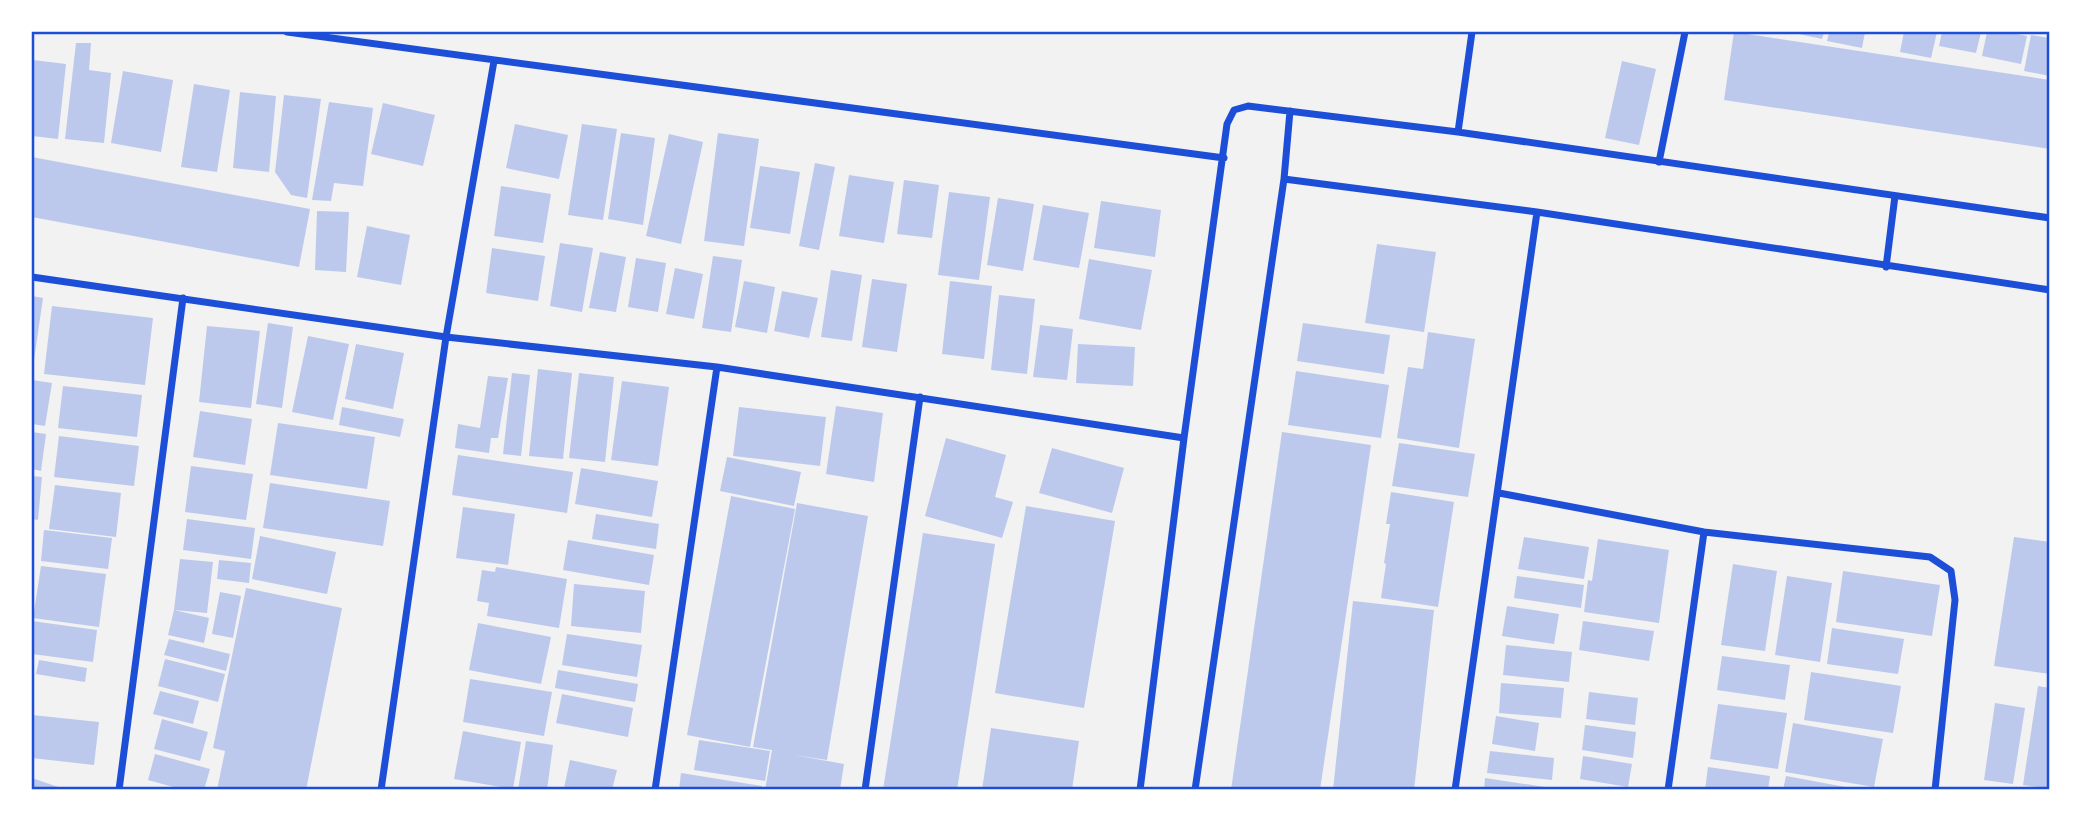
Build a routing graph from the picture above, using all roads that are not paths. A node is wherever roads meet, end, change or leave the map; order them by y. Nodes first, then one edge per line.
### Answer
1 (287, 32) edge
2 (1472, 32) edge
3 (1685, 32) edge
4 (494, 61) junction
5 (1290, 111) junction
6 (1458, 132) junction
7 (1224, 158) junction
8 (1659, 162) junction
9 (1284, 179) junction
10 (1895, 197) junction
11 (1537, 212) junction
12 (2049, 218) edge
13 (1886, 267) junction
14 (32, 277) edge
15 (2049, 290) edge
16 (183, 299) junction
17 (446, 337) junction
18 (717, 367) junction
19 (919, 397) junction
20 (1184, 438) junction
21 (1499, 493) junction
22 (1704, 532) junction
23 (119, 789) edge
24 (381, 789) edge
25 (655, 789) edge
26 (865, 789) edge
27 (1140, 789) edge
28 (1195, 789) edge
29 (1455, 789) edge
30 (1668, 789) edge
31 (1935, 789) edge

1 - 4 street
2 - 6 street
3 - 8 street
4 - 7 street
4 - 17 street
5 - 6 street
5 - 7 street
5 - 9 street
6 - 8 street
7 - 20 street
8 - 10 street
9 - 11 street
9 - 28 street
10 - 12 street
10 - 13 street
11 - 13 street
11 - 21 street
13 - 15 street
14 - 16 street
16 - 17 street
16 - 23 street
17 - 18 street
17 - 24 street
18 - 19 street
18 - 25 street
19 - 20 street
19 - 26 street
20 - 27 street
21 - 22 street
21 - 29 street
22 - 30 street
22 - 31 street

